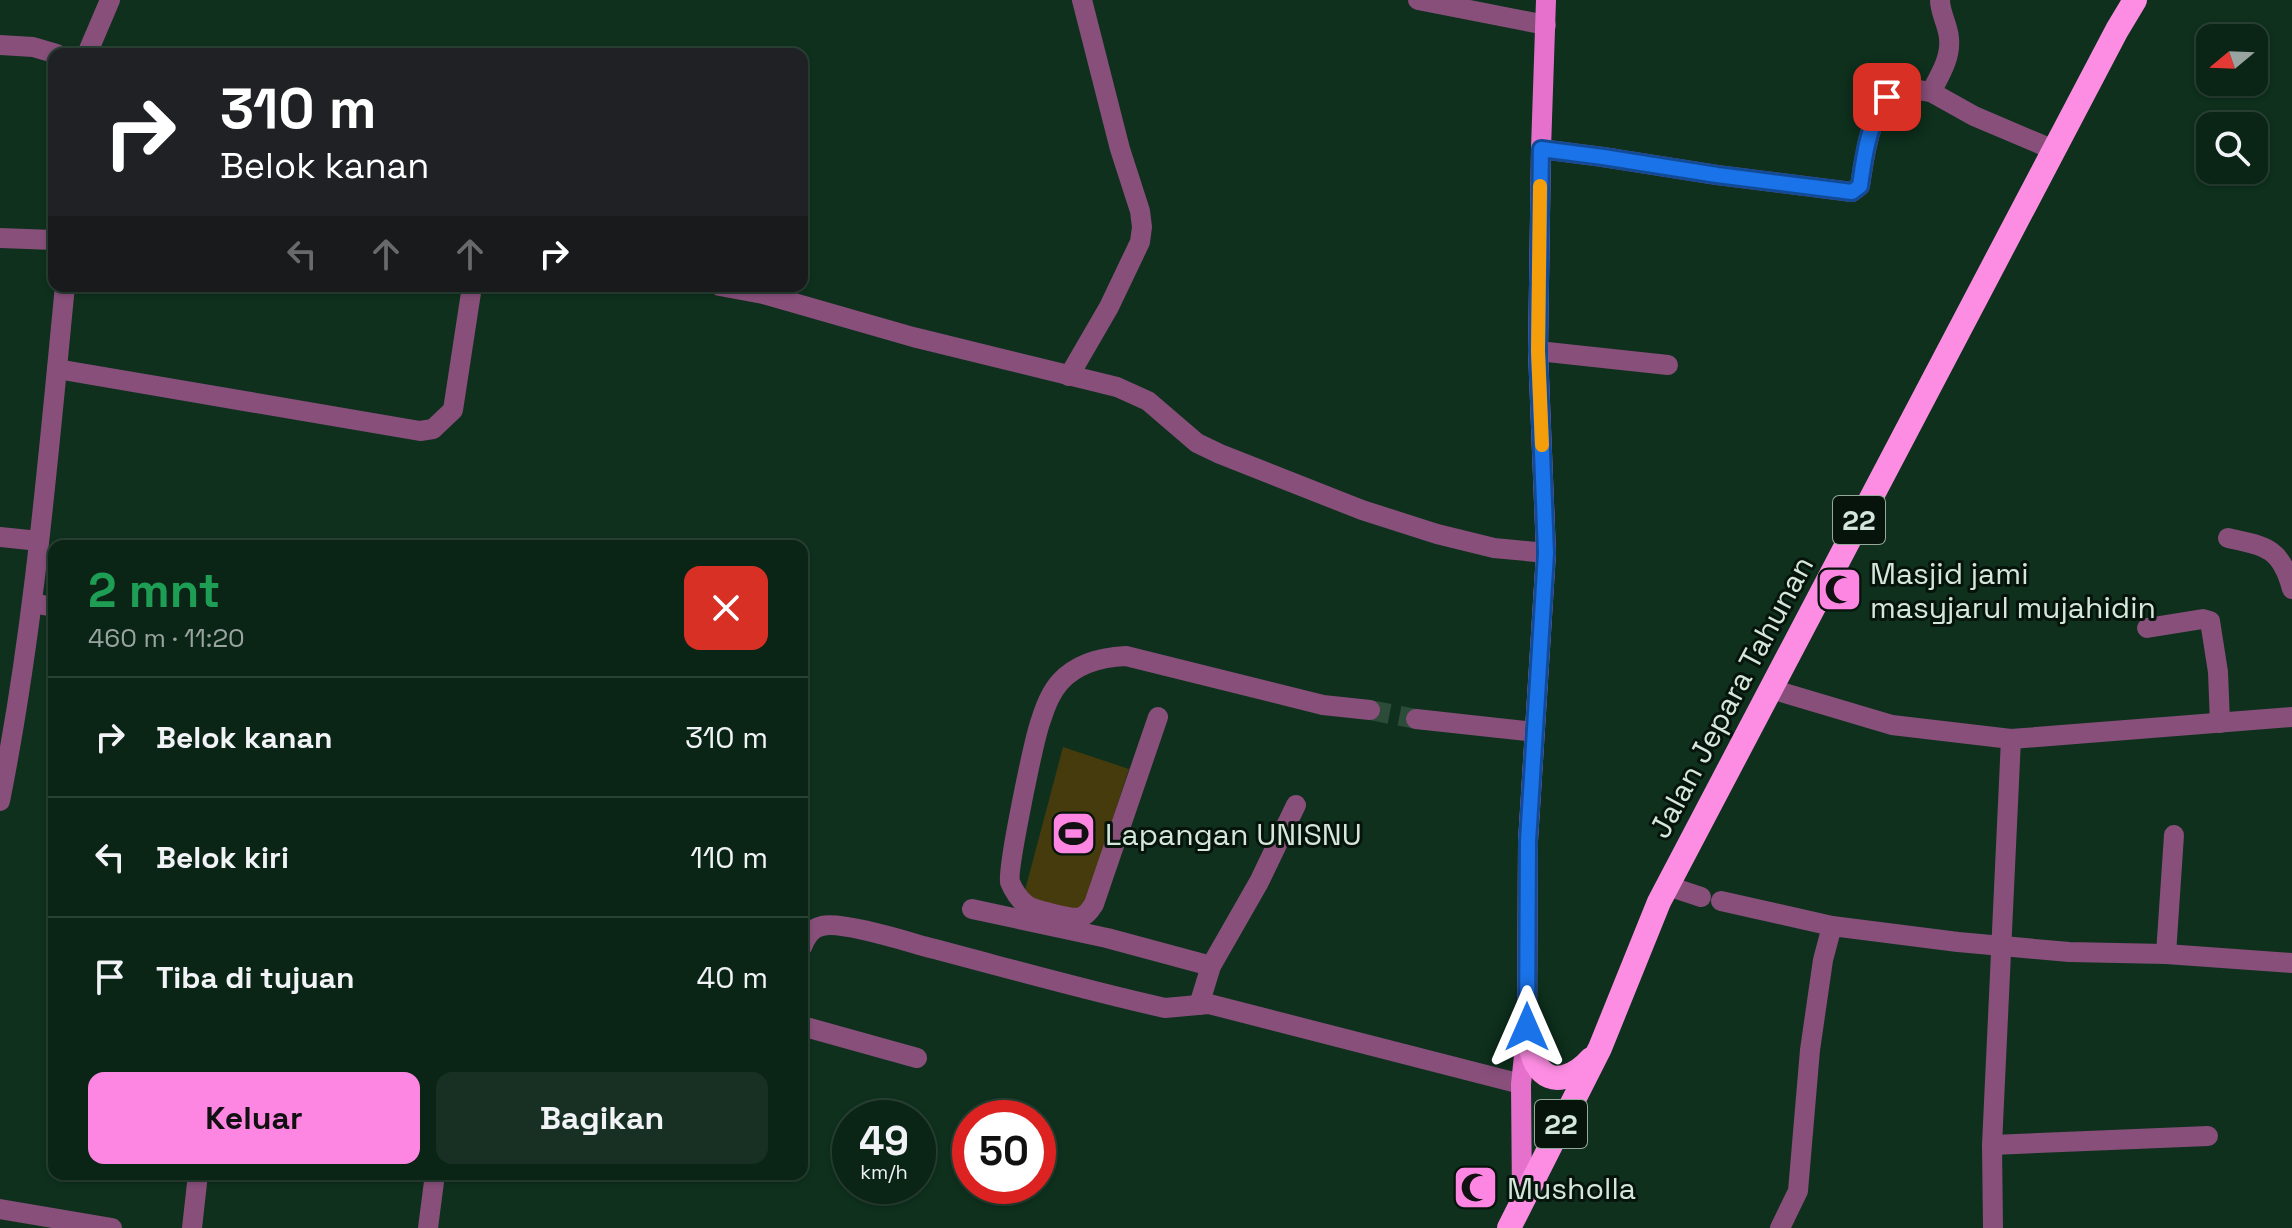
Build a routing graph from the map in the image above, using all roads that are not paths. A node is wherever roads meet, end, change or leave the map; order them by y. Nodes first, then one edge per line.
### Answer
1 (110, 0) edge
2 (1082, 0) edge
3 (1418, 0) edge
4 (1546, 0) edge
5 (1940, 0) edge
6 (2135, 0) edge
7 (1546, 25) junction
8 (0, 45) edge
9 (90, 48) edge
10 (48, 51) edge
11 (1931, 92) junction
12 (1541, 149) junction
13 (2054, 150) junction
14 (0, 238) edge
15 (48, 240) edge
16 (64, 292) edge
17 (471, 292) edge
18 (752, 292) edge
19 (1538, 351) junction
20 (1668, 365) dead end
21 (57, 369) junction
22 (1069, 376) junction
23 (0, 537) edge
24 (2228, 538) dead end
25 (46, 540) edge
26 (1546, 553) junction
27 (2292, 589) edge
28 (32, 603) junction
29 (48, 606) edge
30 (2147, 628) dead end
31 (1771, 689) junction
32 (1370, 710) tunnel mouth
33 (1158, 717) dead end
34 (2292, 717) edge
35 (1416, 719) tunnel mouth
36 (2220, 723) junction
37 (1535, 732) junction
38 (2011, 739) junction
39 (0, 801) edge
40 (1296, 805) dead end
41 (2174, 835) dead end
42 (1668, 886) junction
43 (972, 909) dead end
44 (1832, 926) junction
45 (808, 934) edge
46 (2002, 946) junction
47 (2166, 954) junction
48 (2292, 963) edge
49 (1211, 966) junction
50 (1199, 1005) junction
51 (1527, 1027) junction
52 (808, 1028) edge
53 (1600, 1048) junction
54 (917, 1058) dead end
55 (1521, 1084) junction
56 (2208, 1136) dead end
57 (1992, 1145) junction
58 (197, 1180) edge
59 (434, 1180) edge
60 (1522, 1200) junction
61 (0, 1209) edge
62 (112, 1228) edge
63 (192, 1228) edge
64 (428, 1228) edge
65 (1509, 1228) edge
66 (1780, 1228) edge
67 (1993, 1228) edge

1 - 9 street
2 - 22 street
3 - 7 street
4 - 7 main road
5 - 11 street
6 - 13 highway, Jalan Jepara Tahunan / 22
7 - 12 main road
8 - 10 street
11 - 12 street
11 - 13 street
12 - 19 main road
13 - 31 highway, Jalan Jepara Tahunan / 22
14 - 15 street
16 - 21 street
17 - 21 street
18 - 22 street
19 - 20 street
19 - 26 main road
21 - 25 street
22 - 26 street
23 - 25 street
24 - 27 street
25 - 28 street
26 - 37 main road
28 - 29 street
28 - 39 street
30 - 36 street
31 - 38 street
31 - 42 highway, Jalan Jepara Tahunan / 22
32 - 33 street
34 - 36 street
35 - 37 street
36 - 38 street
37 - 51 main road
38 - 46 street
40 - 49 street
41 - 47 street
42 - 44 street
42 - 53 highway, Jalan Jepara Tahunan / 22
43 - 49 street
44 - 46 street
44 - 66 street
45 - 50 street
46 - 47 street
46 - 57 street
47 - 48 street
49 - 50 street
50 - 55 street
51 - 53 highway
51 - 55 main road
52 - 54 street
53 - 60 highway, 22
55 - 60 main road
56 - 57 street
57 - 67 street
58 - 63 street
59 - 64 street
60 - 65 highway, 22
61 - 62 street

